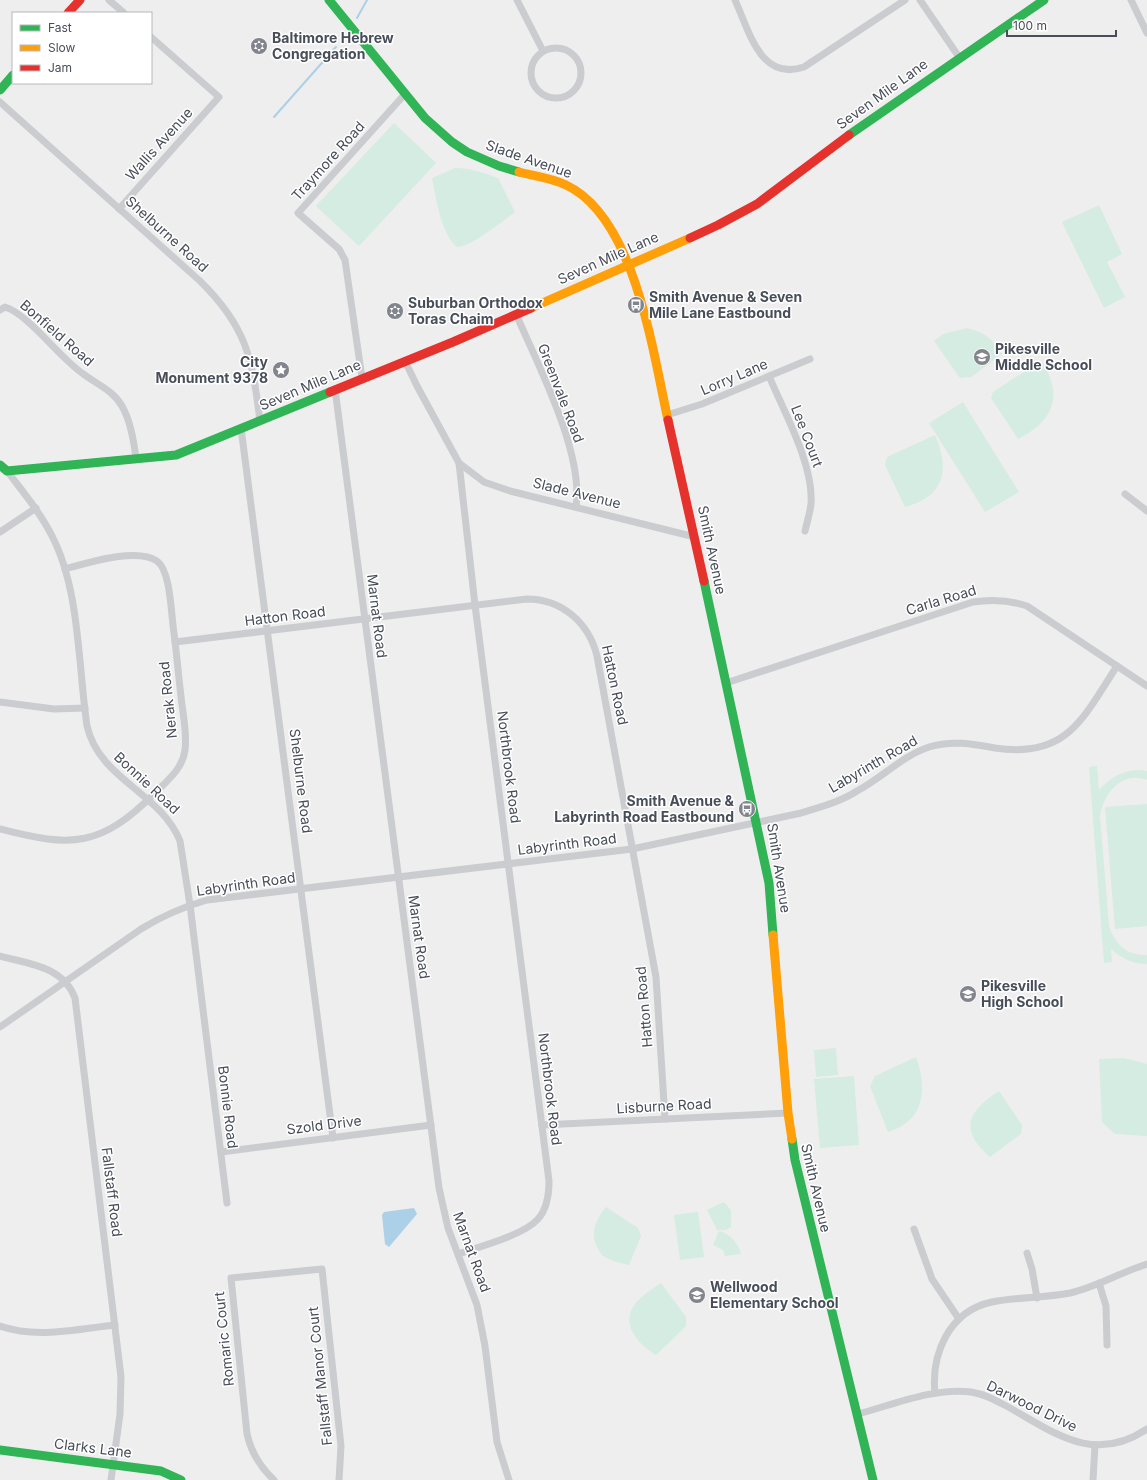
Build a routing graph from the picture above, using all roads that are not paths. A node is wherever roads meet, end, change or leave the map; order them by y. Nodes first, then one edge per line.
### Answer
1 (80, 0) edge
2 (109, 0) edge
3 (329, 0) edge
4 (517, 0) edge
5 (735, 0) edge
6 (905, 0) edge
7 (920, 0) edge
8 (1044, 0) edge
9 (1131, 0) edge
10 (69, 12) edge
11 (123, 12) edge
12 (1147, 33) edge
13 (152, 38) edge
14 (543, 51) junction
15 (959, 57) junction
16 (12, 76) edge
17 (0, 89) edge
18 (406, 94) junction
19 (0, 102) edge
20 (118, 209) junction
21 (628, 265) junction
22 (3, 309) edge
23 (516, 314) junction
24 (810, 359) dead end
25 (405, 361) junction
26 (769, 376) junction
27 (362, 378) junction
28 (335, 390) junction
29 (667, 415) junction
30 (260, 421) junction
31 (241, 428) junction
32 (136, 459) junction
33 (459, 463) junction
34 (4, 468) edge
35 (1125, 494) dead end
36 (576, 507) junction
37 (36, 508) junction
38 (1147, 511) edge
39 (805, 531) dead end
40 (0, 532) edge
41 (694, 538) junction
42 (65, 570) junction
43 (475, 605) junction
44 (364, 619) junction
45 (268, 631) junction
46 (175, 642) junction
47 (1117, 666) junction
48 (726, 683) junction
49 (1147, 686) edge
50 (0, 702) edge
51 (85, 708) junction
52 (148, 800) junction
53 (757, 822) junction
54 (0, 830) edge
55 (632, 848) junction
56 (508, 864) junction
57 (398, 878) junction
58 (302, 890) junction
59 (190, 905) junction
60 (0, 956) edge
61 (66, 981) junction
62 (0, 1027) edge
63 (788, 1113) junction
64 (665, 1119) junction
65 (431, 1125) junction
66 (542, 1125) junction
67 (333, 1138) junction
68 (221, 1152) junction
69 (227, 1203) dead end
70 (914, 1229) dead end
71 (1027, 1253) dead end
72 (458, 1254) junction
73 (1147, 1264) edge
74 (322, 1269) joint
75 (1099, 1283) junction
76 (1037, 1298) junction
77 (959, 1319) junction
78 (115, 1325) junction
79 (0, 1326) edge
80 (1107, 1345) dead end
81 (935, 1393) junction
82 (858, 1414) junction
83 (1147, 1430) edge
84 (1095, 1445) junction
85 (0, 1450) edge
86 (113, 1465) junction
87 (111, 1480) edge
88 (180, 1480) edge
89 (274, 1480) edge
90 (339, 1480) edge
91 (509, 1480) edge
92 (873, 1480) edge
93 (1093, 1480) edge

1 - 10 main road
2 - 11 street
3 - 18 main road, Slade Avenue
4 - 14 street
5 - 6 street
7 - 15 street
8 - 15 main road, Seven Mile Lane
9 - 12 street
13 - 20 street, Wallis Avenue
14 - 14 street
15 - 21 main road, Seven Mile Lane
16 - 17 main road
18 - 21 main road, Slade Avenue
18 - 27 street, Traymore Road
19 - 20 street, Shelburne Road
20 - 30 street, Shelburne Road
21 - 23 main road, Seven Mile Lane
21 - 29 main road, Smith Avenue
22 - 32 street, Bonfield Road
23 - 25 main road, Seven Mile Lane
23 - 36 street, Greenvale Road
24 - 26 street, Lorry Lane
25 - 27 main road, Seven Mile Lane
25 - 33 street, Northbrook Road
26 - 29 street, Lorry Lane
26 - 39 street, Lee Court
27 - 28 main road, Seven Mile Lane
28 - 30 main road, Seven Mile Lane
28 - 44 street, Marnat Road
29 - 41 main road, Smith Avenue
30 - 31 main road, Seven Mile Lane
31 - 32 main road, Seven Mile Lane
31 - 45 street, Shelburne Road
32 - 34 main road, Seven Mile Lane
33 - 36 street, Slade Avenue
33 - 43 street, Northbrook Road
34 - 37 street, Bonnie Road
35 - 38 street
36 - 41 street, Slade Avenue
37 - 40 street
37 - 42 street, Bonnie Road
41 - 48 main road, Smith Avenue
42 - 46 street, Nerak Road
42 - 51 street, Bonnie Road
43 - 44 street, Hatton Road
43 - 55 street, Hatton Road
43 - 56 street, Northbrook Road
44 - 45 street, Hatton Road
44 - 57 street, Marnat Road
45 - 46 street, Hatton Road
45 - 58 street, Shelburne Road
46 - 52 street, Nerak Road
47 - 48 street, Carla Road
47 - 49 street, Carla Road
47 - 53 street, Labyrinth Road
48 - 53 main road, Smith Avenue
50 - 51 street
51 - 52 street, Bonnie Road
52 - 54 street, Nerak Road
52 - 59 street, Bonnie Road
53 - 55 street, Labyrinth Road
53 - 63 main road, Smith Avenue
55 - 56 street, Labyrinth Road
55 - 64 street, Hatton Road
56 - 57 street, Labyrinth Road
56 - 66 street, Northbrook Road
57 - 58 street, Labyrinth Road
57 - 65 street, Marnat Road
58 - 59 street, Labyrinth Road
58 - 67 street, Shelburne Road
59 - 61 street, Labyrinth Road
59 - 68 street, Bonnie Road
60 - 61 street
61 - 62 street, Labyrinth Road
61 - 78 street, Fallstaff Road
63 - 64 street, Lisburne Road
63 - 82 main road, Smith Avenue
64 - 66 street, Lisburne Road
65 - 67 street, Szold Drive
65 - 72 street, Marnat Road
66 - 72 street, Northbrook Road
67 - 68 street, Szold Drive
68 - 69 street, Bonnie Road
70 - 77 street
71 - 76 street
72 - 91 street, Marnat Road
73 - 75 street
74 - 89 street, Romaric Court
74 - 90 street, Fallstaff Manor Court
75 - 76 street
75 - 80 street
76 - 77 street
77 - 81 street
78 - 79 street
78 - 86 street, Fallstaff Road
81 - 82 street, Darwood Drive
81 - 84 street, Darwood Drive
82 - 92 main road, Smith Avenue
83 - 84 street, Darwood Drive
84 - 93 street
85 - 86 main road, Clarks Lane
86 - 87 street, Fallstaff Road
86 - 88 main road, Clarks Lane

